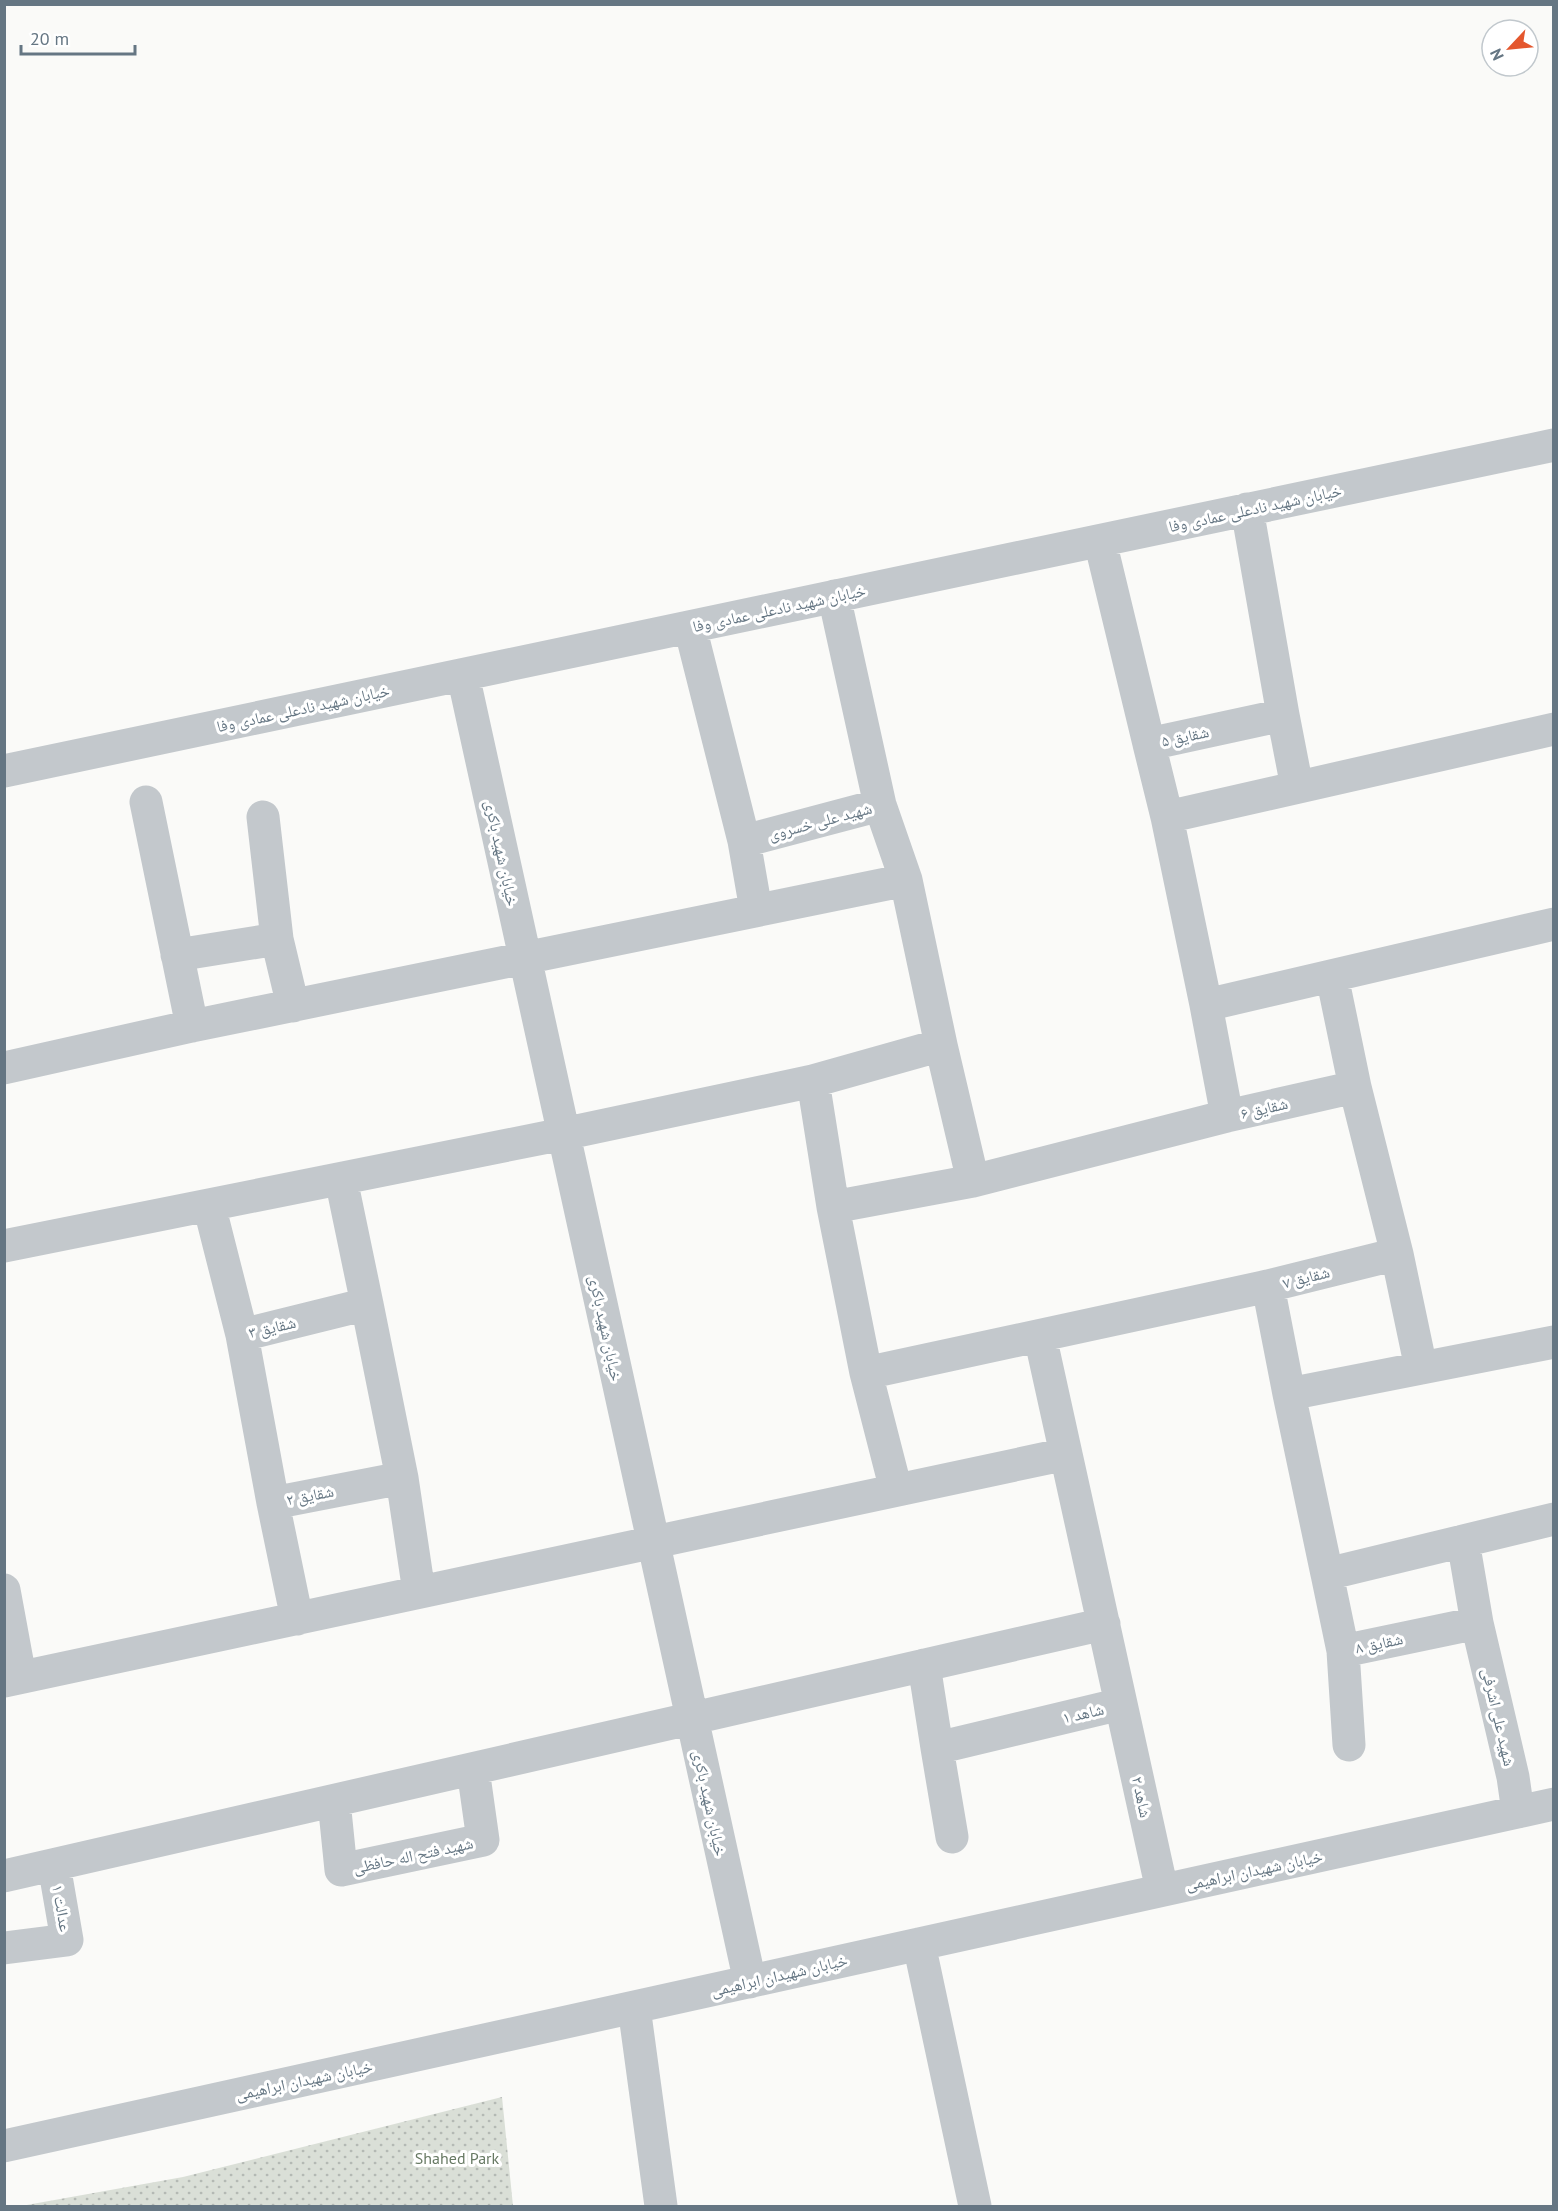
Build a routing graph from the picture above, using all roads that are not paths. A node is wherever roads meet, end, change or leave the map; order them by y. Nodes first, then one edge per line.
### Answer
1 (1554, 445) edge
2 (1247, 510) junction
3 (1100, 541) junction
4 (834, 596) junction
5 (690, 627) junction
6 (463, 675) junction
7 (1283, 715) junction
8 (1554, 729) edge
9 (1149, 744) junction
10 (4, 771) edge
11 (1297, 787) junction
12 (146, 802) dead end
13 (880, 805) junction
14 (1167, 816) junction
15 (263, 817) dead end
16 (744, 841) junction
17 (906, 880) junction
18 (756, 910) junction
19 (1554, 924) edge
20 (277, 939) junction
21 (177, 955) junction
22 (524, 956) junction
23 (1332, 976) junction
24 (1206, 1005) junction
25 (292, 1006) junction
26 (192, 1026) junction
27 (941, 1045) junction
28 (4, 1068) edge
29 (813, 1081) junction
30 (1355, 1087) junction
31 (1227, 1116) junction
32 (564, 1134) junction
33 (340, 1179) junction
34 (973, 1180) junction
35 (209, 1205) junction
36 (833, 1207) junction
37 (4, 1246) edge
38 (1397, 1254) junction
39 (1268, 1286) junction
40 (367, 1304) junction
41 (242, 1335) junction
42 (1040, 1336) junction
43 (1554, 1342) edge
44 (1421, 1368) junction
45 (866, 1373) junction
46 (1289, 1394) junction
47 (1066, 1454) junction
48 (402, 1478) junction
49 (896, 1490) junction
50 (273, 1503) junction
51 (1554, 1519) edge
52 (1463, 1541) junction
53 (653, 1542) junction
54 (1327, 1574) junction
55 (4, 1590) edge
56 (419, 1592) junction
57 (297, 1618) junction
58 (1477, 1623) junction
59 (1104, 1624) junction
60 (1343, 1651) junction
61 (924, 1665) junction
62 (12, 1679) edge
63 (1121, 1704) junction
64 (692, 1719) junction
65 (1349, 1745) dead end
66 (937, 1748) junction
67 (473, 1769) junction
68 (334, 1801) junction
69 (1554, 1804) edge
70 (1518, 1812) junction
71 (952, 1837) dead end
72 (54, 1865) junction
73 (4, 1876) edge
74 (1162, 1890) junction
75 (919, 1944) junction
76 (4, 1948) edge
77 (750, 1982) junction
78 (633, 2007) junction
79 (4, 2146) edge
80 (661, 2206) edge
81 (975, 2206) edge

1 - 2 street, خیابان شهید نادعلی عمادی وفا
2 - 3 street, خیابان شهید نادعلی عمادی وفا
2 - 7 street
3 - 4 street, خیابان شهید نادعلی عمادی وفا
3 - 9 street
4 - 5 street, خیابان شهید نادعلی عمادی وفا
4 - 13 street
5 - 6 street, خیابان شهید نادعلی عمادی وفا
5 - 16 street
6 - 10 street, خیابان شهید نادعلی عمادی وفا
6 - 22 street, خیابان شهید باکری
7 - 9 street, شقایق ۵
7 - 11 street
8 - 11 street
9 - 14 street, شقایق ۵
11 - 14 street
12 - 21 street
13 - 16 street, شهید علی خسروی
13 - 17 street, شهید علی خسروی
14 - 24 street, شقایق ۵
15 - 20 street
16 - 18 street
17 - 18 street
17 - 27 street, شهید علی خسروی
18 - 22 street
19 - 23 street
20 - 21 street
20 - 25 street
21 - 26 street
22 - 25 street
22 - 32 street, خیابان شهید باکری
23 - 24 street
23 - 30 street
24 - 31 street, شقایق ۶
25 - 26 street
26 - 28 street
27 - 29 street
27 - 34 street, شهید علی خسروی
29 - 32 street
29 - 36 street
30 - 31 street, شقایق ۶
30 - 38 street
31 - 34 street
32 - 33 street
32 - 53 street, خیابان شهید باکری
33 - 35 street
33 - 40 street
34 - 36 street
35 - 37 street
35 - 41 street, شقایق ۳
36 - 45 street
38 - 39 street, شقایق ۷
38 - 44 street
39 - 42 street
39 - 46 street, شقایق ۷
40 - 41 street, شقایق ۳
40 - 48 street
41 - 50 street
42 - 45 street
42 - 47 street, شاهد ۱
43 - 44 street
44 - 46 street
45 - 49 street
46 - 54 street, شقایق ۷
47 - 49 street
47 - 59 street, شاهد ۱
48 - 50 street, شقایق ۲
48 - 56 street
49 - 53 street
50 - 57 street, شقایق ۲
51 - 52 street
52 - 54 street
52 - 58 street
53 - 56 street
53 - 64 street, خیابان شهید باکری
54 - 60 street, شقایق ۸
55 - 62 street
56 - 57 street
57 - 62 street
58 - 60 street, شقایق ۸
58 - 70 street, شهید علی اشرفی
59 - 61 street
59 - 63 street, شاهد ۱
60 - 65 street
61 - 64 street
61 - 66 street
63 - 66 street, شاهد ۱
63 - 74 street, شاهد ۲
64 - 67 street
64 - 77 street, خیابان شهید باکری
66 - 71 street
67 - 68 street
67 - 68 street, شهید فتح اله حافظی
68 - 72 street
69 - 70 street, خیابان شهیدان ابراهیمی
70 - 74 street, خیابان شهیدان ابراهیمی
72 - 73 street, عدالت ۱
72 - 76 street, عدالت ۱
74 - 75 street, خیابان شهیدان ابراهیمی
75 - 77 street, خیابان شهیدان ابراهیمی
75 - 81 street
77 - 78 street, خیابان شهیدان ابراهیمی
78 - 79 street, خیابان شهیدان ابراهیمی
78 - 80 street

